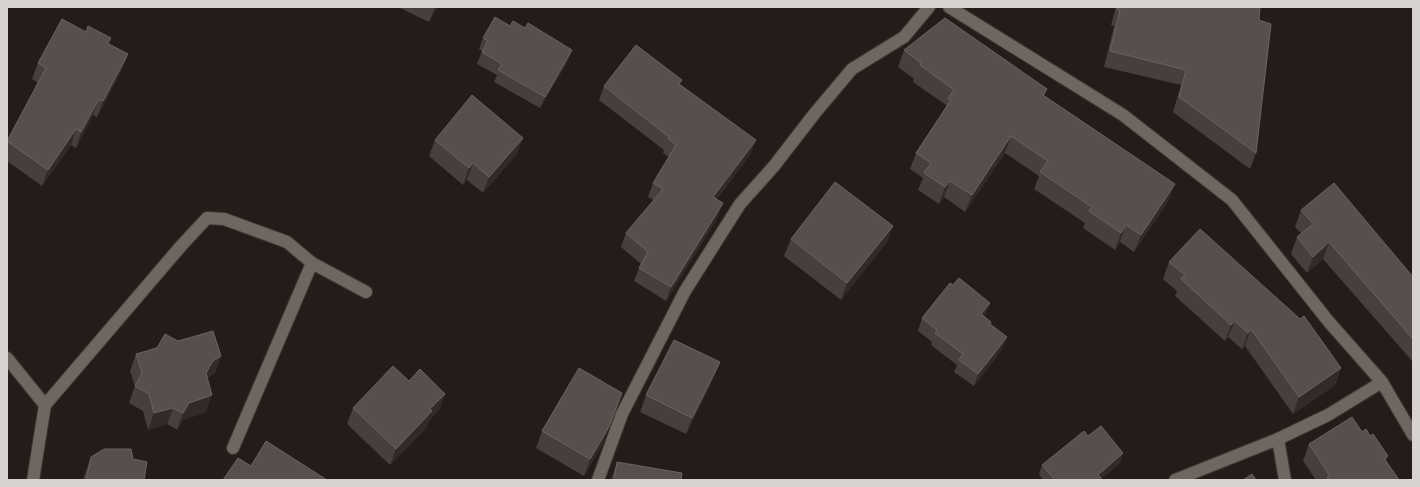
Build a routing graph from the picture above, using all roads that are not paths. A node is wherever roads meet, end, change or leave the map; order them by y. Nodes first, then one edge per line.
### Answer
1 (929, 7) edge
2 (949, 7) edge
3 (312, 263) junction
4 (366, 292) dead end
5 (7, 358) edge
6 (1382, 382) junction
7 (44, 404) junction
8 (1413, 435) edge
9 (1278, 439) junction
10 (233, 448) dead end
11 (34, 480) edge
12 (598, 480) edge
13 (1175, 480) edge
14 (1285, 480) edge

1 - 12 street
2 - 6 street
3 - 4 street
3 - 7 street
3 - 10 street
5 - 7 street
6 - 8 street
6 - 9 street
7 - 11 street
9 - 13 street
9 - 14 street

